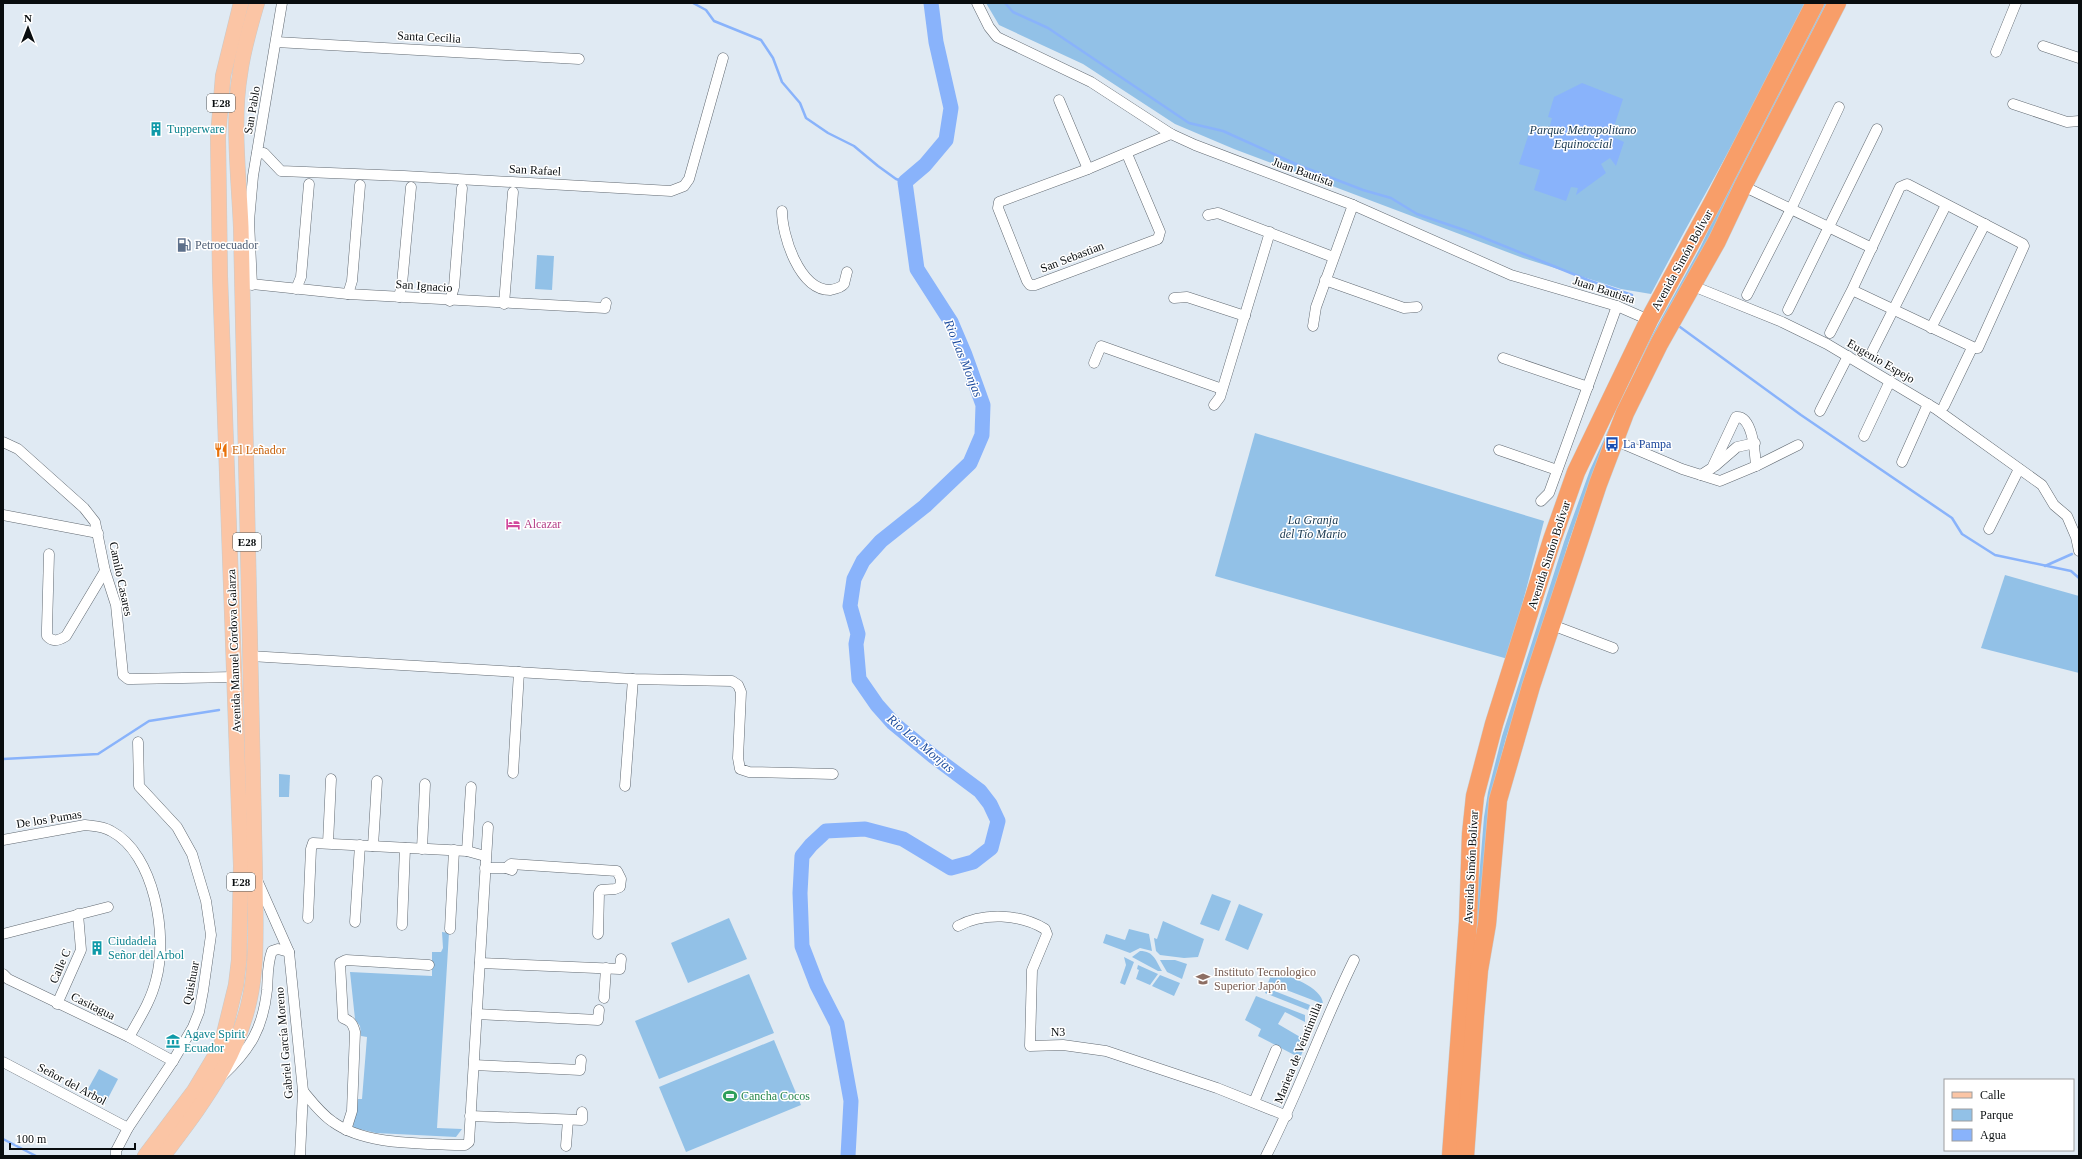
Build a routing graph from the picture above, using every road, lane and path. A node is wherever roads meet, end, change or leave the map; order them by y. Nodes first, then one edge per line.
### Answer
1 (241, 3) edge
2 (258, 3) edge
3 (282, 3) edge
4 (977, 3) edge
5 (1815, 3) edge
6 (1837, 3) edge
7 (2016, 3) edge
8 (276, 42) junction
9 (2043, 46) dead end
10 (1996, 52) dead end
11 (723, 58) dead end
12 (2079, 58) edge
13 (579, 59) dead end
14 (1059, 100) dead end
15 (2013, 104) dead end
16 (1839, 107) dead end
17 (2079, 121) edge
18 (1877, 129) dead end
19 (1171, 134) junction
20 (257, 154) junction
21 (1127, 154) junction
22 (1088, 169) junction
23 (309, 184) dead end
24 (360, 185) dead end
25 (1743, 186) junction
26 (411, 187) dead end
27 (462, 188) dead end
28 (513, 192) dead end
29 (1353, 205) junction
30 (1946, 205) junction
31 (1791, 209) junction
32 (782, 211) dead end
33 (1208, 215) dead end
34 (245, 224) junction
35 (1985, 224) junction
36 (220, 227) junction
37 (1828, 227) junction
38 (1270, 232) junction
39 (1872, 248) junction
40 (1333, 257) junction
41 (846, 272) dead end
42 (1325, 280) junction
43 (246, 284) junction
44 (1693, 286) junction
45 (296, 289) junction
46 (1852, 290) junction
47 (348, 294) junction
48 (1747, 295) dead end
49 (399, 297) junction
50 (1174, 298) dead end
51 (450, 301) junction
52 (504, 304) junction
53 (606, 306) dead end
54 (1617, 306) junction
55 (1416, 307) dead end
56 (1788, 310) dead end
57 (1894, 310) junction
58 (1245, 316) junction
59 (1649, 320) junction
60 (1313, 326) dead end
61 (1932, 328) junction
62 (1830, 333) dead end
63 (1972, 348) junction
64 (1872, 352) dead end
65 (1848, 356) junction
66 (1502, 358) dead end
67 (1094, 363) dead end
68 (1890, 381) junction
69 (1588, 387) junction
70 (1222, 390) junction
71 (1928, 404) junction
72 (1214, 405) dead end
73 (1944, 406) dead end
74 (1820, 412) dead end
75 (1864, 436) dead end
76 (1614, 440) junction
77 (3, 442) edge
78 (1755, 443) junction
79 (1798, 445) dead end
80 (1499, 450) dead end
81 (1902, 462) dead end
82 (1756, 466) junction
83 (1712, 468) junction
84 (2019, 469) junction
85 (1557, 470) junction
86 (1701, 476) junction
87 (1541, 500) dead end
88 (3, 515) edge
89 (1989, 529) dead end
90 (98, 532) junction
91 (2079, 551) edge
92 (49, 554) dead end
93 (105, 571) junction
94 (1552, 625) junction
95 (1612, 648) dead end
96 (250, 656) junction
97 (519, 672) junction
98 (234, 677) junction
99 (633, 679) junction
100 (236, 727) junction
101 (251, 727) junction
102 (138, 742) dead end
103 (513, 773) dead end
104 (833, 774) dead end
105 (331, 779) dead end
106 (377, 782) dead end
107 (424, 784) dead end
108 (625, 786) dead end
109 (470, 787) dead end
110 (488, 827) dead end
111 (3, 840) edge
112 (328, 843) junction
113 (360, 845) junction
114 (373, 846) junction
115 (405, 848) junction
116 (422, 848) junction
117 (454, 850) junction
118 (468, 851) junction
119 (486, 856) junction
120 (485, 868) junction
121 (255, 875) junction
122 (108, 907) dead end
123 (78, 914) junction
124 (308, 918) dead end
125 (355, 922) dead end
126 (402, 925) dead end
127 (958, 926) dead end
128 (450, 929) dead end
129 (3, 934) edge
130 (598, 934) dead end
131 (289, 952) junction
132 (621, 959) dead end
133 (1354, 960) dead end
134 (480, 963) junction
135 (429, 965) dead end
136 (606, 968) junction
137 (3, 974) edge
138 (604, 998) dead end
139 (57, 1004) junction
140 (598, 1010) dead end
141 (477, 1014) junction
142 (129, 1037) junction
143 (1276, 1050) dead end
144 (581, 1060) dead end
145 (173, 1061) junction
146 (3, 1062) edge
147 (474, 1065) junction
148 (220, 1078) junction
149 (303, 1091) junction
150 (1254, 1102) junction
151 (582, 1112) dead end
152 (470, 1116) junction
153 (1287, 1116) junction
154 (568, 1120) junction
155 (128, 1128) junction
156 (346, 1130) junction
157 (566, 1146) dead end
158 (116, 1156) edge
159 (145, 1156) edge
160 (163, 1156) edge
161 (300, 1156) edge
162 (1266, 1156) edge
163 (1451, 1156) edge
164 (1465, 1156) edge

1 - 36 main road, Avenida Manuel Córdova Galarza / E28
2 - 34 main road, Avenida Manuel Córdova Galarza / E28
3 - 8 street, San Pablo
4 - 19 street, Juan Bautista
5 - 59 highway, Avenida Simón Bolívar
6 - 25 highway, Avenida Simón Bolívar
7 - 10 street
8 - 13 street, Santa Cecilia
8 - 20 street, San Pablo
9 - 12 street
11 - 20 street, San Rafael
14 - 22 street
15 - 17 street
16 - 31 street
18 - 37 street
19 - 21 street, San Sebastian
19 - 29 street, Juan Bautista
20 - 34 street, San Pablo
21 - 22 street, San Sebastian
21 - 22 street, San Sebastian
23 - 45 street
24 - 47 street
25 - 31 street
25 - 44 highway, Avenida Simón Bolívar
26 - 49 street
27 - 51 street
28 - 52 street
29 - 40 street
29 - 54 street, Juan Bautista
30 - 35 street
30 - 39 street
30 - 57 street
31 - 37 street
31 - 48 street
32 - 41 street
33 - 38 street
34 - 36 main road
34 - 43 main road, Avenida Manuel Córdova Galarza / E28
35 - 61 street
35 - 63 street
36 - 98 main road, Avenida Manuel Córdova Galarza / E28
37 - 39 street
37 - 56 street
38 - 40 street
38 - 58 street
39 - 46 street
40 - 42 street
42 - 55 street
42 - 60 street
43 - 45 street, San Ignacio
43 - 96 main road, Avenida Manuel Córdova Galarza / E28
44 - 65 street, Eugenio Espejo
44 - 76 highway, Avenida Simón Bolívar
45 - 47 street, San Ignacio
46 - 57 street
46 - 62 street
47 - 49 street, San Ignacio
49 - 51 street, San Ignacio
50 - 58 street
51 - 52 street, San Ignacio
52 - 53 street, San Ignacio
54 - 59 street, Juan Bautista
54 - 69 street
57 - 61 street
57 - 64 street
58 - 70 street
59 - 163 highway, Avenida Simón Bolívar
61 - 63 street
63 - 73 street
65 - 68 street, Eugenio Espejo
65 - 74 street
66 - 69 street
67 - 70 street
68 - 71 street, Eugenio Espejo
68 - 75 street
69 - 85 street
70 - 72 street
71 - 81 street
71 - 84 street, Eugenio Espejo
76 - 86 street
76 - 94 highway, Avenida Simón Bolívar
77 - 90 street, Camilo Casares
78 - 82 street
78 - 83 street
78 - 83 street
79 - 82 street
80 - 85 street
82 - 86 street
83 - 86 street
84 - 89 street
84 - 91 street, Eugenio Espejo
85 - 87 street
88 - 90 street
90 - 93 street, Camilo Casares
92 - 93 street
93 - 98 street, Camilo Casares
94 - 95 street
94 - 164 highway, Avenida Simón Bolívar
96 - 97 street
96 - 101 main road, Avenida Manuel Córdova Galarza / E28
97 - 99 street
97 - 103 street
98 - 100 main road, Avenida Manuel Córdova Galarza / E28
99 - 104 street
99 - 108 street
100 - 101 main road
100 - 159 main road, Avenida Manuel Córdova Galarza / E28
101 - 121 main road, Avenida Manuel Córdova Galarza / E28
102 - 145 street, Quishuar
105 - 112 street
106 - 114 street
107 - 116 street
109 - 118 street
110 - 119 street
111 - 142 street, De los Pumas
112 - 113 street
112 - 124 street
113 - 114 street
113 - 125 street
114 - 115 street
115 - 116 street
115 - 126 street
116 - 117 street
117 - 118 street
117 - 128 street
118 - 119 street
119 - 120 street
120 - 130 street
120 - 134 street
121 - 131 street, Gabriel García Moreno
121 - 148 main road, Avenida Manuel Córdova Galarza / E28
122 - 123 street
123 - 129 street
123 - 139 street, Calle C
127 - 150 street, N3
131 - 148 street, Gabriel García Moreno
131 - 149 street, Gabriel García Moreno
132 - 136 street
133 - 153 street, Marieta de Veintimilla
134 - 136 street
134 - 141 street
135 - 156 street
136 - 138 street
137 - 139 street, Casitagua
139 - 142 street, Casitagua
140 - 141 street
141 - 147 street
142 - 145 street, Casitagua
143 - 150 street
144 - 147 street
145 - 155 street, Quishuar
146 - 155 street, Señor del Arbol
147 - 152 street
148 - 160 main road, Avenida Manuel Córdova Galarza / E28
149 - 156 street
149 - 161 street, Gabriel García Moreno
150 - 153 street, N3
151 - 154 street
152 - 154 street
152 - 156 street
153 - 162 street, Marieta de Veintimilla
154 - 157 street
155 - 158 street, Quishuar

